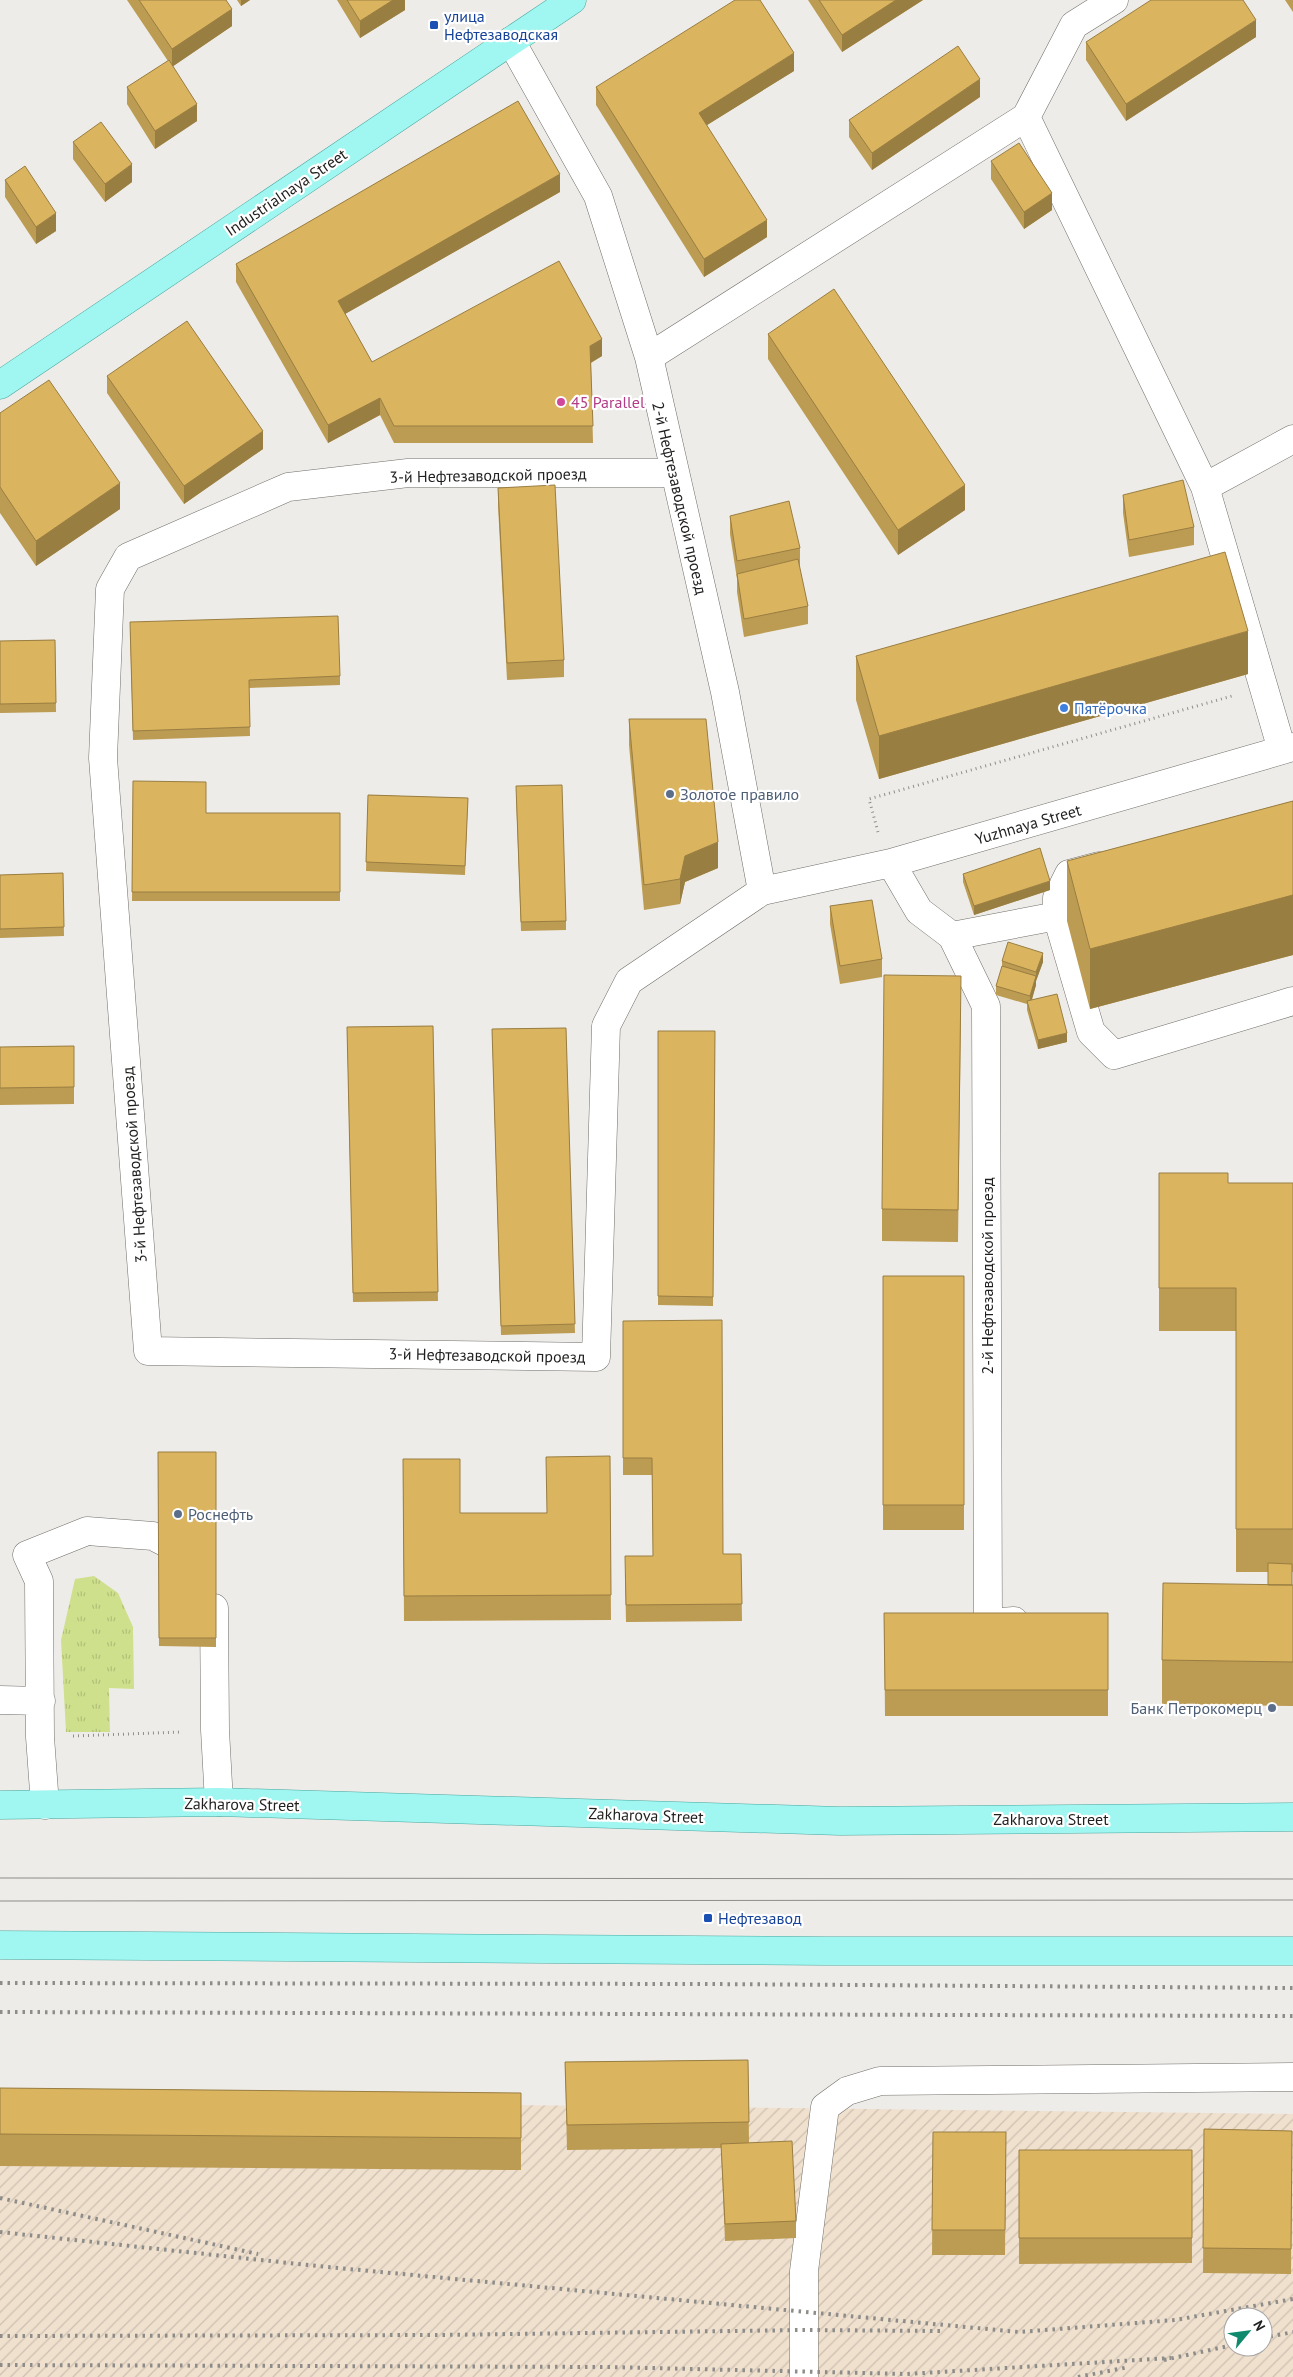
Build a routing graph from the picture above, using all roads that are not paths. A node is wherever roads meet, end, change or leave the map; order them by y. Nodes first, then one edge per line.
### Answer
1 (572, 0) edge
2 (1114, 0) edge
3 (511, 41) junction
4 (1026, 117) junction
5 (649, 357) junction
6 (0, 385) edge
7 (1293, 438) edge
8 (674, 473) junction
9 (1206, 487) junction
10 (1288, 749) edge
11 (885, 851) junction
12 (1125, 859) edge
13 (762, 891) junction
14 (1057, 916) junction
15 (952, 936) junction
16 (1293, 1001) edge
17 (1036, 1618) edge
18 (0, 1700) edge
19 (40, 1701) junction
20 (218, 1802) junction
21 (0, 1805) edge
22 (45, 1805) junction
23 (1293, 1817) edge
24 (0, 1945) edge
25 (1293, 1951) edge
26 (1293, 2077) edge
27 (804, 2377) edge

1 - 3 main road, Industrialnaya Street
2 - 4 street
3 - 5 street, 2-й Нефтезаводской проезд
3 - 6 main road, Industrialnaya Street
4 - 5 street
4 - 9 street
5 - 8 street, 2-й Нефтезаводской проезд
7 - 9 street
8 - 13 street, 2-й Нефтезаводской проезд
8 - 13 street, 3-й Нефтезаводской проезд
9 - 10 street
10 - 11 street, Yuzhnaya Street
11 - 13 street, Yuzhnaya Street
11 - 15 street, 2-й Нефтезаводской проезд
12 - 14 street
14 - 15 street
14 - 16 street
15 - 17 street, 2-й Нефтезаводской проезд
18 - 19 street
19 - 20 street
19 - 22 street
20 - 22 main road, Zakharova Street
20 - 23 main road, Zakharova Street
21 - 22 main road, Zakharova Street
24 - 25 main road
26 - 27 street

